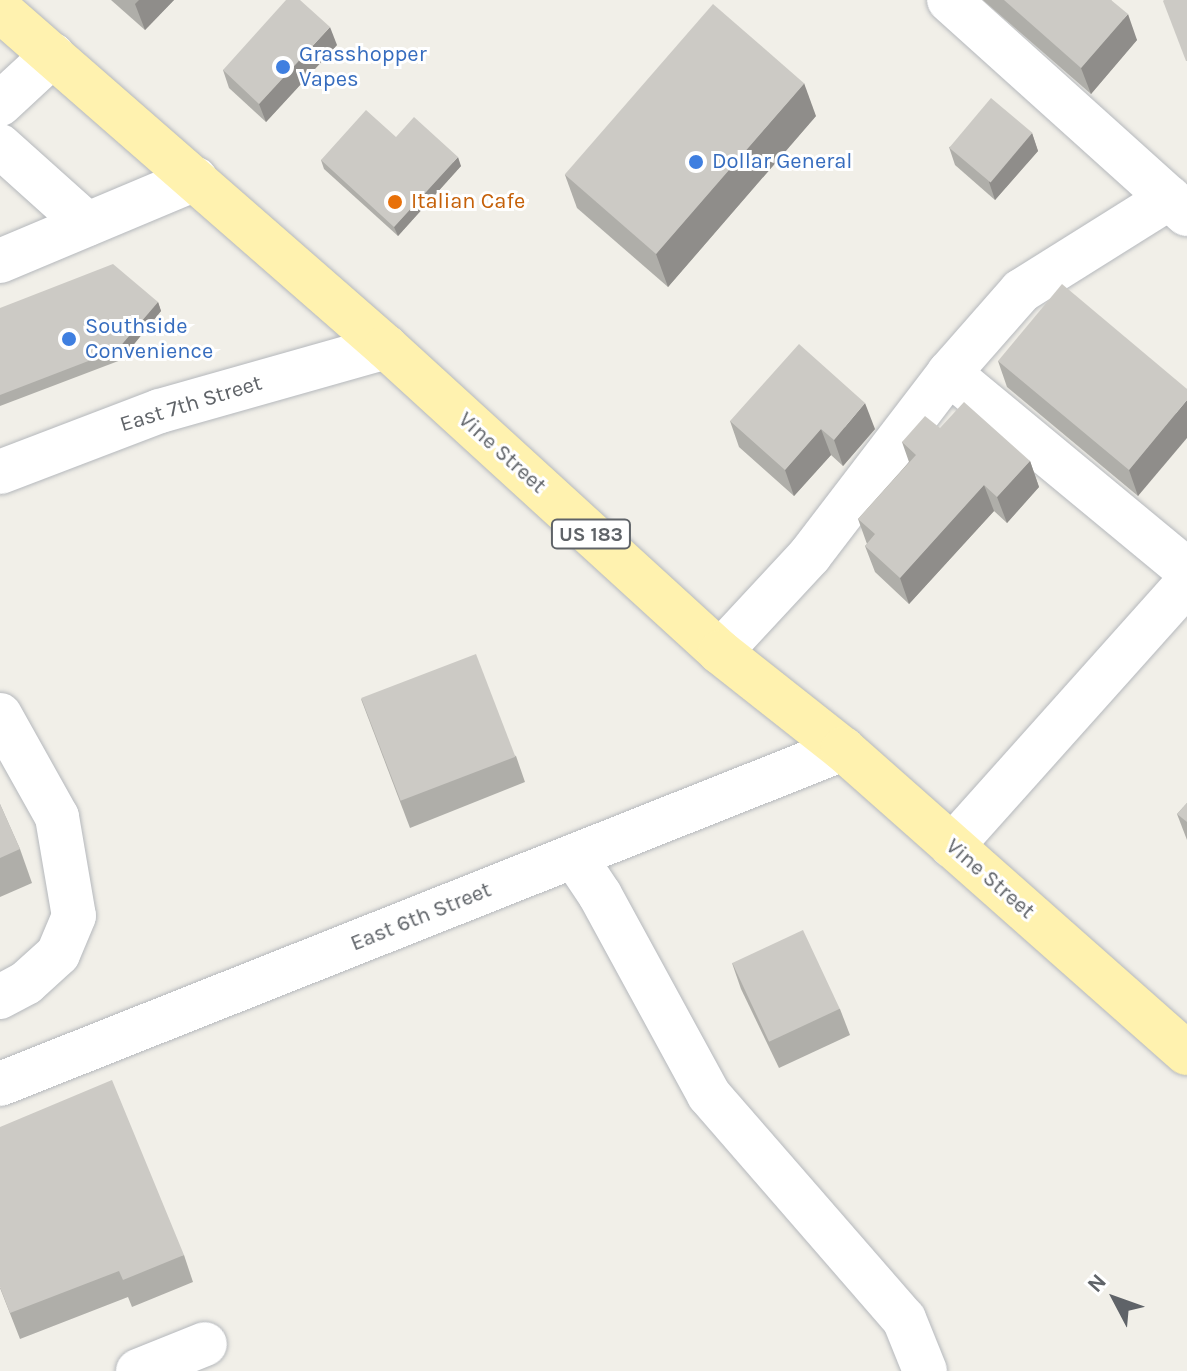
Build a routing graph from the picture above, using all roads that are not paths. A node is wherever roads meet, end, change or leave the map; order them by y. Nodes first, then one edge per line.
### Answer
1 (949, 0) edge
2 (0, 10) edge
3 (53, 55) junction
4 (0, 104) edge
5 (0, 146) edge
6 (195, 179) junction
7 (1178, 206) edge
8 (87, 224) junction
9 (0, 261) edge
10 (386, 347) junction
11 (949, 373) junction
12 (0, 472) edge
13 (1187, 570) edge
14 (1187, 583) edge
15 (720, 652) junction
16 (0, 715) edge
17 (843, 749) junction
18 (952, 846) junction
19 (574, 856) junction
20 (0, 997) edge
21 (1187, 1053) edge
22 (0, 1084) edge
23 (205, 1344) dead end
24 (138, 1371) edge
25 (925, 1371) edge

1 - 7 street
2 - 3 main road, Vine Street / US 183
3 - 4 street
3 - 6 main road, Vine Street / US 183
5 - 8 street
6 - 8 street
6 - 10 main road, Vine Street / US 183
7 - 11 street
8 - 9 street
10 - 12 street, East 7th Street
10 - 15 main road, Vine Street / US 183
11 - 13 street
11 - 15 street
14 - 18 street
15 - 17 main road, Vine Street / US 183
16 - 20 street
17 - 18 main road, Vine Street / US 183
17 - 19 street, East 6th Street
18 - 21 main road, Vine Street / US 183
19 - 22 street, East 6th Street
19 - 25 street
23 - 24 street

